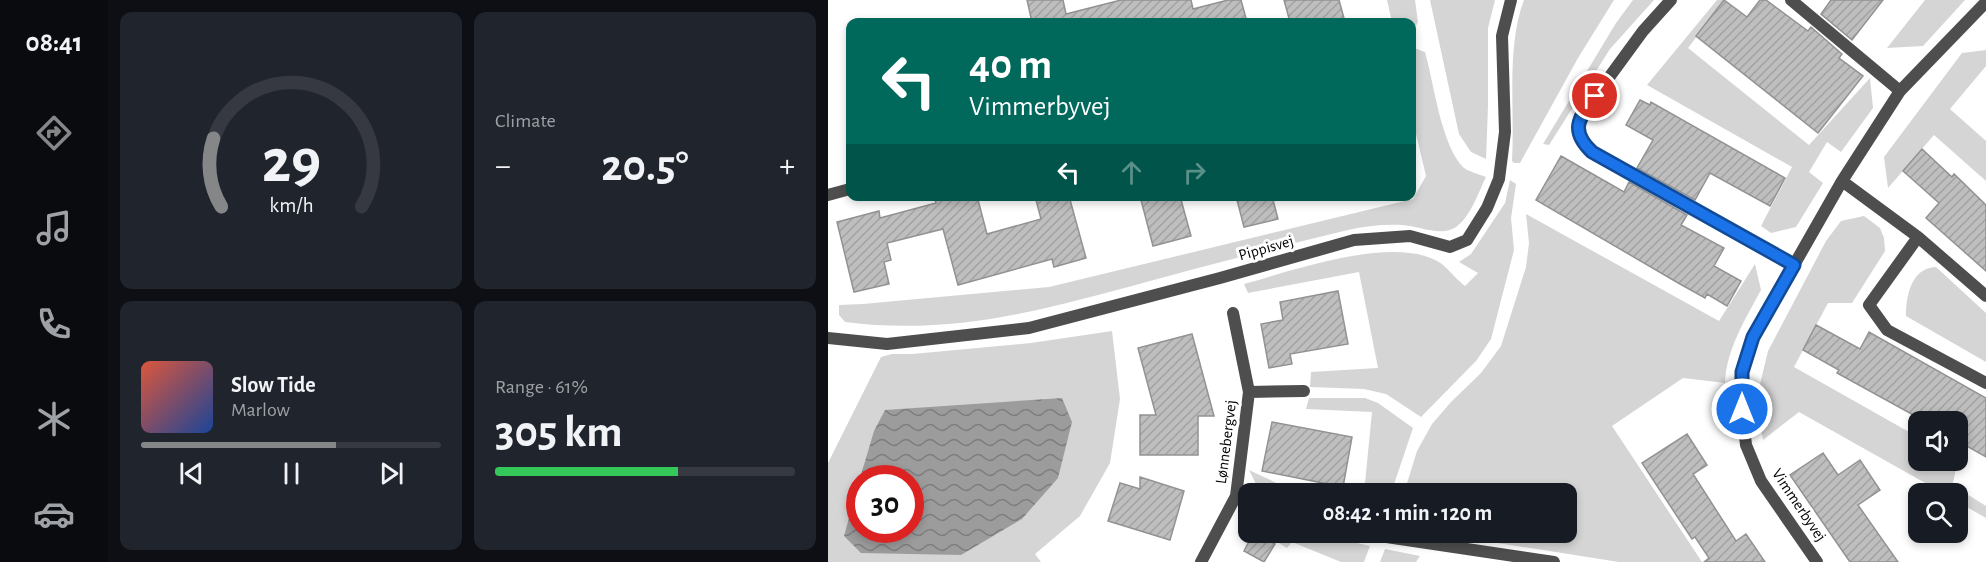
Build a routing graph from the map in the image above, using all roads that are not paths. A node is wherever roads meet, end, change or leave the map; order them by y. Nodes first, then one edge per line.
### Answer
1 (1511, 0) edge
2 (1671, 0) edge
3 (1791, 0) edge
4 (1983, 10) edge
5 (1900, 91) junction
6 (1842, 181) junction
7 (846, 190) edge
8 (828, 195) edge
9 (1918, 237) junction
10 (1794, 265) junction
11 (1986, 296) edge
12 (1233, 313) dead end
13 (828, 338) edge
14 (1986, 383) edge
15 (1304, 391) dead end
16 (1249, 392) junction
17 (1243, 483) edge
18 (1238, 504) edge
19 (1425, 543) edge
20 (1536, 560) edge
21 (1201, 562) edge
22 (1554, 562) edge
23 (1817, 562) edge

1 - 13 street, Pippisvej
2 - 10 street
3 - 5 street
4 - 5 street, Vimmerbyvej
5 - 6 street, Vimmerbyvej
6 - 9 street
6 - 10 street, Vimmerbyvej
7 - 8 street
9 - 11 street
9 - 14 street
10 - 23 street, Vimmerbyvej
12 - 16 street, Lønnebergvej
15 - 16 street, Lønnebergvej
16 - 17 street, Lønnebergvej
18 - 21 street, Lønnebergvej
19 - 20 street
20 - 22 street

